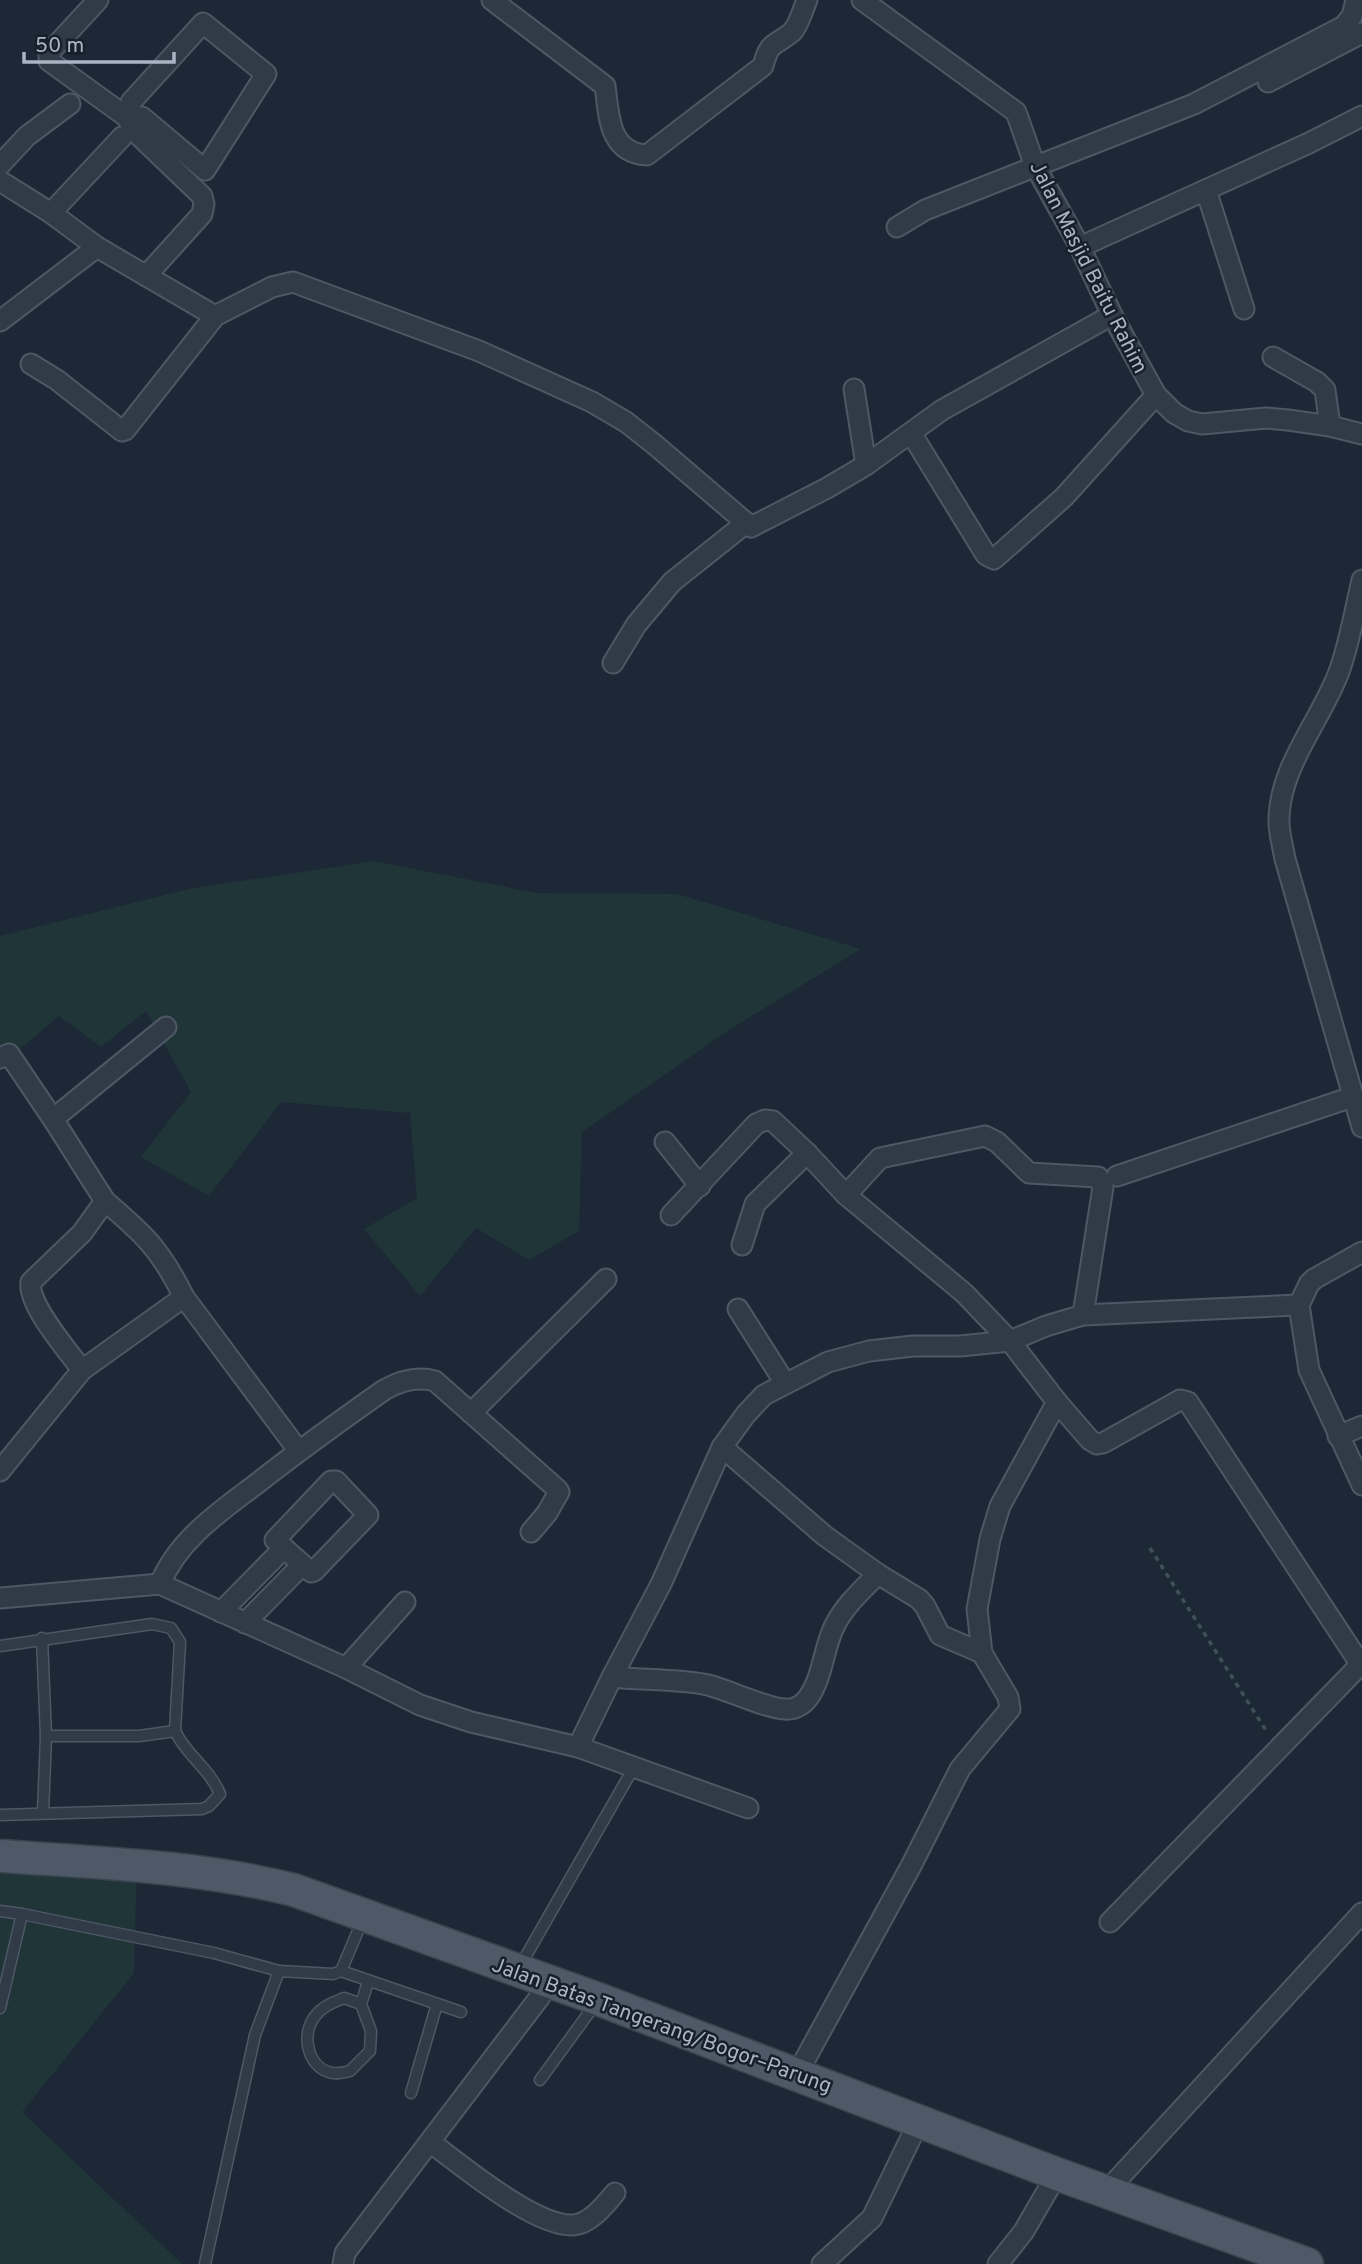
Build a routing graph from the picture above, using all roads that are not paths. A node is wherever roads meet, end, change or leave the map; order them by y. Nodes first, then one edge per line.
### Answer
1 (98, 0) edge
2 (492, 0) edge
3 (807, 0) edge
4 (862, 0) edge
5 (1356, 0) edge
6 (1361, 35) edge
7 (1269, 82) dead end
8 (70, 104) dead end
9 (1362, 117) edge
10 (128, 118) junction
11 (122, 138) dead end
12 (0, 165) edge
13 (1035, 166) junction
14 (0, 181) edge
15 (1206, 190) junction
16 (51, 213) junction
17 (897, 227) dead end
18 (97, 247) junction
19 (1080, 247) junction
20 (146, 276) junction
21 (1244, 309) dead end
22 (1112, 315) junction
23 (215, 316) junction
24 (0, 321) edge
25 (1273, 357) dead end
26 (31, 364) dead end
27 (854, 389) dead end
28 (1156, 395) junction
29 (1330, 426) junction
30 (911, 433) junction
31 (1362, 434) edge
32 (866, 465) junction
33 (746, 523) junction
34 (1362, 580) edge
35 (613, 663) dead end
36 (166, 1027) dead end
37 (0, 1058) edge
38 (1352, 1097) junction
39 (53, 1119) junction
40 (1362, 1127) edge
41 (665, 1142) dead end
42 (807, 1153) junction
43 (1117, 1175) dead end
44 (699, 1186) junction
45 (846, 1195) junction
46 (104, 1201) junction
47 (671, 1215) dead end
48 (742, 1245) dead end
49 (1362, 1252) edge
50 (606, 1279) dead end
51 (184, 1297) junction
52 (1298, 1305) junction
53 (738, 1309) dead end
54 (1083, 1315) junction
55 (1010, 1341) junction
56 (82, 1370) junction
57 (785, 1383) junction
58 (1057, 1402) junction
59 (471, 1413) junction
60 (1362, 1426) edge
61 (1338, 1436) junction
62 (722, 1447) junction
63 (298, 1451) junction
64 (2, 1465) edge
65 (1362, 1485) edge
66 (531, 1532) dead end
67 (284, 1548) junction
68 (302, 1565) junction
69 (878, 1574) junction
70 (160, 1584) junction
71 (0, 1598) edge
72 (405, 1602) dead end
73 (221, 1612) junction
74 (245, 1623) junction
75 (42, 1638) junction
76 (0, 1646) edge
77 (982, 1653) junction
78 (1361, 1664) edge
79 (346, 1668) junction
80 (612, 1677) junction
81 (175, 1731) junction
82 (46, 1736) junction
83 (579, 1747) junction
84 (634, 1767) junction
85 (748, 1808) dead end
86 (43, 1813) junction
87 (0, 1815) edge
88 (0, 1856) edge
89 (0, 1911) edge
90 (22, 1914) junction
91 (1362, 1915) edge
92 (364, 1916) junction
93 (1110, 1922) dead end
94 (279, 1971) junction
95 (341, 1971) junction
96 (517, 1971) junction
97 (368, 1982) junction
98 (548, 1983) junction
99 (598, 1999) junction
100 (361, 2004) junction
101 (437, 2004) junction
102 (0, 2009) edge
103 (460, 2012) dead end
104 (797, 2074) junction
105 (540, 2080) dead end
106 (411, 2093) dead end
107 (919, 2121) junction
108 (430, 2142) junction
109 (1056, 2174) junction
110 (1106, 2192) junction
111 (615, 2193) dead end
112 (205, 2264) edge
113 (343, 2264) edge
114 (822, 2264) edge
115 (998, 2264) edge
116 (1307, 2264) edge

1 - 10 street
2 - 3 street
4 - 13 street, Jalan Masjid Baitu Rahim
5 - 13 street
6 - 7 street
8 - 12 street
9 - 15 street
10 - 10 street
10 - 20 street
11 - 16 street
13 - 17 street
13 - 19 street, Jalan Masjid Baitu Rahim
14 - 16 street
15 - 19 street
15 - 21 street
16 - 18 street
18 - 20 street
18 - 24 street
19 - 22 street, Jalan Masjid Baitu Rahim
20 - 23 street
22 - 28 street, Jalan Masjid Baitu Rahim
22 - 30 street
23 - 26 street
23 - 33 street
25 - 29 street
27 - 32 street
28 - 29 street, Jalan Masjid Baitu Rahim
28 - 30 street
29 - 31 street, Jalan Masjid Baitu Rahim
30 - 32 street
32 - 33 street
33 - 35 street
34 - 38 street
36 - 39 street
37 - 39 street
38 - 40 street
38 - 43 street
39 - 46 street
41 - 44 street
42 - 44 street
42 - 45 street
42 - 48 street
44 - 47 street
45 - 54 street
45 - 55 street
46 - 51 street
46 - 56 street
49 - 52 street
50 - 59 street
51 - 56 street
51 - 63 street
52 - 54 street
52 - 61 street
53 - 57 street
54 - 55 street
55 - 57 street
55 - 58 street
56 - 64 street
57 - 62 street
58 - 77 street
58 - 78 street
59 - 63 street
59 - 66 street
60 - 61 street
61 - 65 street
62 - 69 street
62 - 80 street
63 - 70 street
67 - 68 street
67 - 68 street
67 - 73 street
68 - 74 street
69 - 77 street
69 - 80 street
70 - 71 street
70 - 73 street
72 - 79 street
73 - 74 street
74 - 79 street
75 - 76 lane
75 - 81 lane
75 - 82 lane
77 - 104 street
78 - 93 street
79 - 83 street
80 - 83 street
81 - 82 lane
81 - 86 lane
82 - 86 lane
83 - 84 street
84 - 85 street
84 - 96 lane
86 - 87 lane
88 - 92 main road, Jalan Batas Tangerang/Bogor–Parung
89 - 90 lane
90 - 94 lane
90 - 102 lane
91 - 110 street
92 - 95 lane
92 - 96 main road, Jalan Batas Tangerang/Bogor–Parung
94 - 95 lane
94 - 112 lane
95 - 97 lane
96 - 98 main road, Jalan Batas Tangerang/Bogor–Parung
97 - 100 lane
97 - 101 lane
98 - 99 main road, Jalan Batas Tangerang/Bogor–Parung
98 - 108 street
99 - 104 main road, Jalan Batas Tangerang/Bogor–Parung
99 - 105 lane
100 - 100 lane
101 - 103 lane
101 - 106 lane
104 - 107 main road, Jalan Batas Tangerang/Bogor–Parung
107 - 109 main road, Jalan Batas Tangerang/Bogor–Parung
107 - 114 street
108 - 111 street
108 - 113 street
109 - 110 main road, Jalan Batas Tangerang/Bogor–Parung
109 - 115 street
110 - 116 main road, Jalan Batas Tangerang/Bogor–Parung

